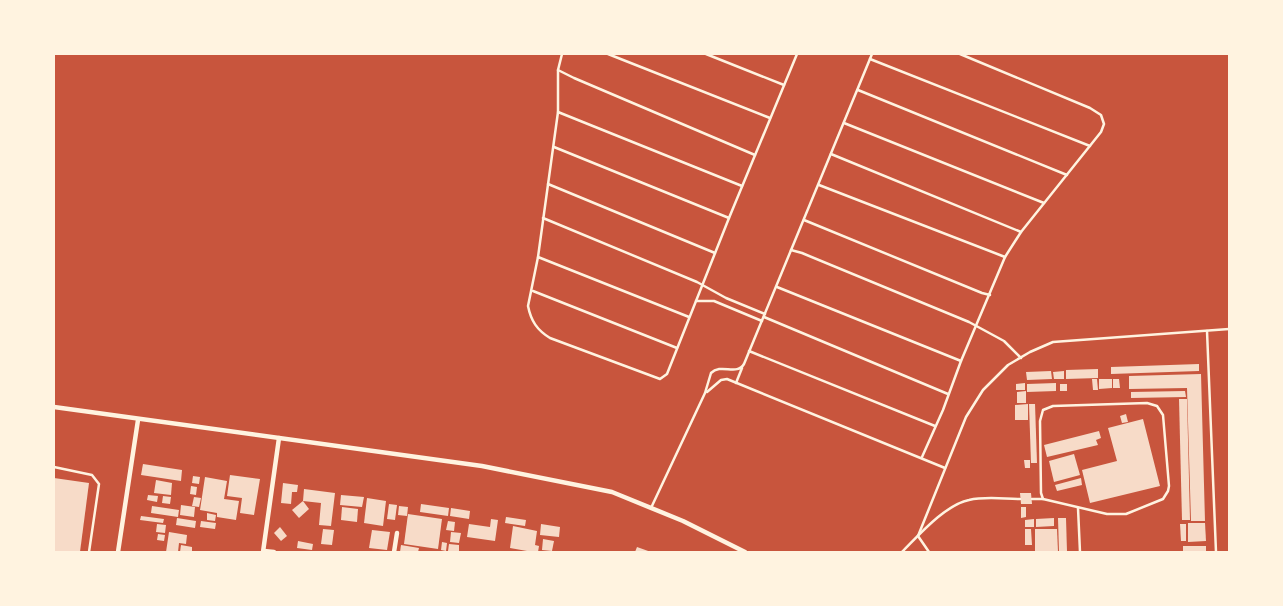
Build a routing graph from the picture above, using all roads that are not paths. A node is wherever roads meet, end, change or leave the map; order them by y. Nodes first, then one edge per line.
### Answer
1 (562, 54) edge
2 (608, 54) edge
3 (706, 54) edge
4 (796, 54) edge
5 (872, 54) edge
6 (960, 54) edge
7 (870, 59) junction
8 (558, 70) junction
9 (784, 85) junction
10 (858, 90) junction
11 (558, 112) junction
12 (770, 118) junction
13 (844, 123) junction
14 (1090, 146) junction
15 (554, 147) junction
16 (831, 154) junction
17 (755, 155) junction
18 (1067, 175) junction
19 (548, 184) junction
20 (819, 185) junction
21 (742, 186) junction
22 (1044, 203) junction
23 (543, 218) junction
24 (729, 218) junction
25 (804, 220) junction
26 (1021, 232) junction
27 (792, 250) junction
28 (715, 253) junction
29 (538, 257) junction
30 (1005, 257) junction
31 (702, 285) junction
32 (776, 287) junction
33 (533, 291) junction
34 (990, 295) junction
35 (696, 301) junction
36 (689, 317) junction
37 (764, 317) junction
38 (977, 326) junction
39 (1229, 329) edge
40 (1207, 331) junction
41 (677, 348) junction
42 (749, 351) junction
43 (1021, 358) junction
44 (961, 361) junction
45 (742, 368) junction
46 (736, 383) junction
47 (706, 393) junction
48 (948, 394) junction
49 (54, 407) edge
50 (138, 420) junction
51 (935, 426) junction
52 (279, 438) junction
53 (922, 457) junction
54 (54, 467) edge
55 (945, 468) junction
56 (1020, 499) dead end
57 (1032, 499) dead end
58 (1043, 499) junction
59 (651, 508) junction
60 (1078, 508) junction
61 (397, 533) dead end
62 (918, 536) junction
63 (90, 552) edge
64 (118, 552) edge
65 (264, 552) edge
66 (274, 552) edge
67 (394, 552) edge
68 (745, 552) edge
69 (902, 552) edge
70 (929, 552) edge
71 (1080, 552) edge
72 (1216, 552) edge

1 - 8 lane
2 - 12 lane
3 - 9 lane
4 - 9 lane
5 - 7 lane
6 - 14 lane
7 - 10 lane
7 - 14 lane
8 - 11 lane
8 - 17 lane
9 - 12 lane
10 - 13 lane
10 - 18 lane
11 - 15 lane
11 - 21 lane
12 - 17 lane
13 - 16 lane
13 - 22 lane
14 - 18 lane
15 - 19 lane
15 - 24 lane
16 - 20 lane
16 - 26 lane
17 - 21 lane
18 - 22 lane
19 - 23 lane
19 - 28 lane
20 - 25 lane
20 - 30 lane
21 - 24 lane
22 - 26 lane
23 - 29 lane
23 - 31 lane
24 - 28 lane
25 - 27 lane
25 - 34 lane
26 - 30 lane
27 - 32 lane
27 - 38 lane
28 - 31 lane
29 - 33 lane
29 - 36 lane
30 - 34 lane
31 - 35 lane
31 - 37 lane
32 - 37 lane
32 - 44 lane
33 - 41 lane
33 - 41 lane
34 - 38 lane
35 - 36 lane
35 - 37 lane
36 - 41 lane
37 - 42 lane
37 - 48 lane
38 - 43 lane
38 - 44 lane
39 - 40 lane
40 - 43 lane
40 - 72 lane
42 - 45 lane
42 - 51 lane
43 - 55 lane
44 - 48 lane
45 - 46 lane
45 - 47 lane
46 - 47 lane
46 - 53 lane
47 - 59 lane
48 - 51 lane
49 - 50 street
50 - 52 street
50 - 64 street
51 - 53 lane
52 - 59 street
52 - 65 street
53 - 55 lane
54 - 63 lane
55 - 62 lane
56 - 62 lane
57 - 58 lane
58 - 60 lane
58 - 60 lane
59 - 68 street
60 - 71 lane
61 - 67 street
62 - 69 lane
62 - 70 lane
65 - 66 street

